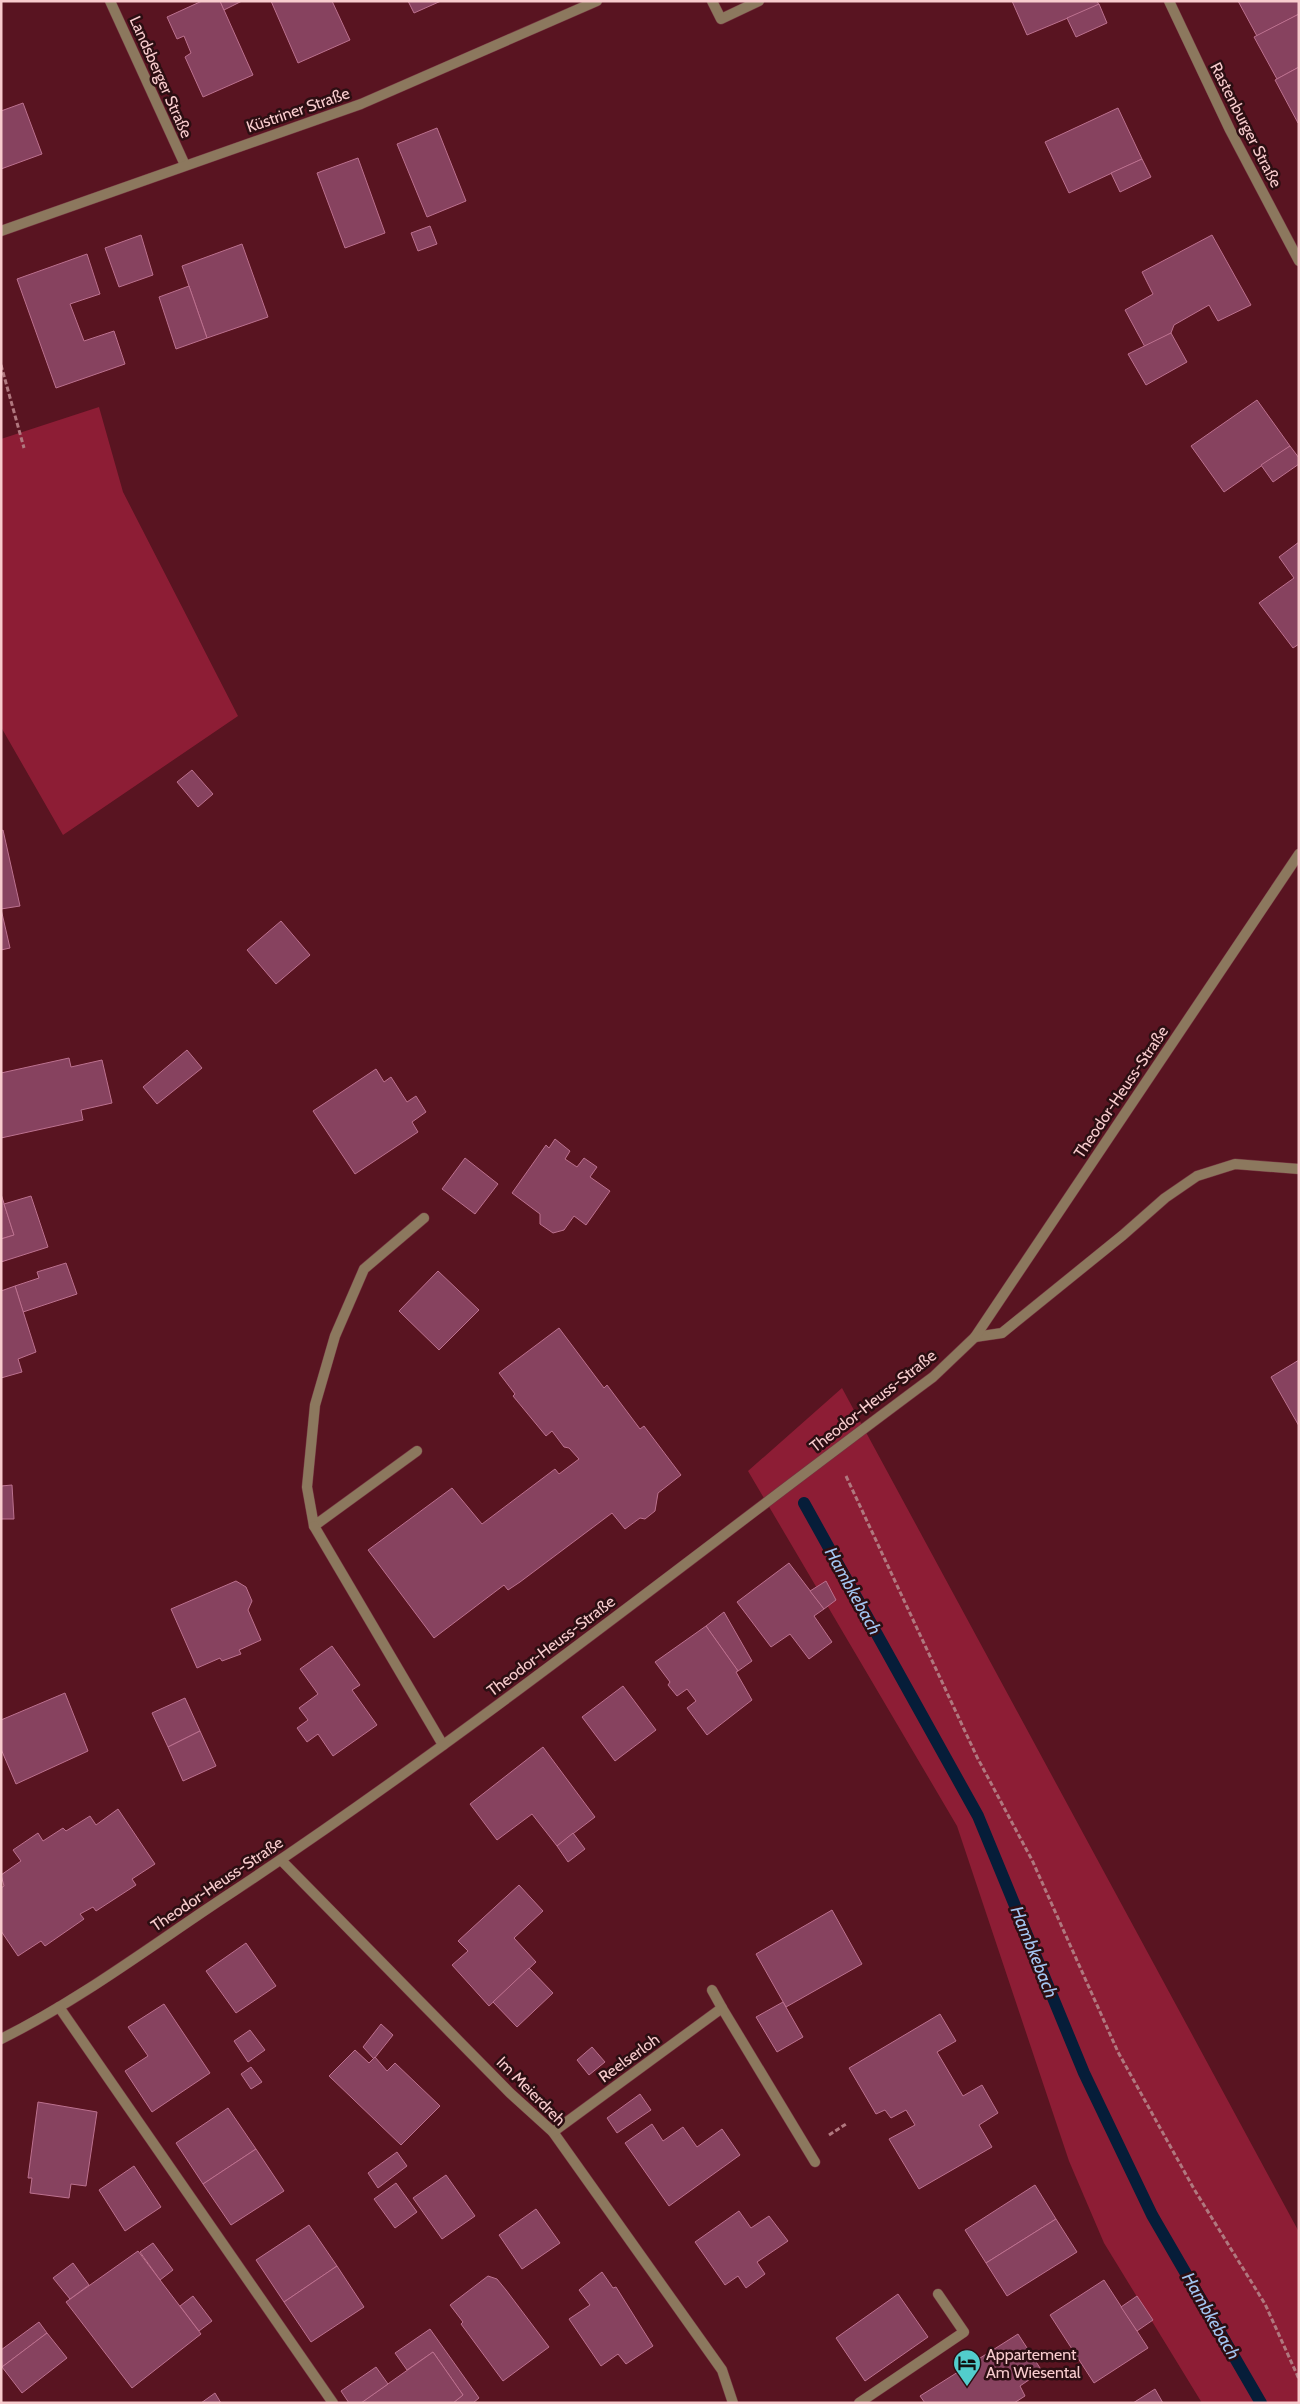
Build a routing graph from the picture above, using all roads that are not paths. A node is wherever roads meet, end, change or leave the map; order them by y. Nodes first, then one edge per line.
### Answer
1 (110, 1) edge
2 (597, 1) edge
3 (712, 1) edge
4 (759, 1) edge
5 (1169, 1) edge
6 (185, 165) junction
7 (1, 231) edge
8 (1299, 261) edge
9 (1299, 854) edge
10 (1299, 1169) edge
11 (424, 1218) dead end
12 (975, 1337) junction
13 (417, 1451) dead end
14 (314, 1526) junction
15 (443, 1746) junction
16 (281, 1860) junction
17 (712, 1990) dead end
18 (59, 2007) junction
19 (722, 2008) junction
20 (1, 2039) edge
21 (553, 2132) junction
22 (815, 2162) dead end
23 (938, 2294) dead end
24 (333, 2403) edge
25 (733, 2403) edge
26 (859, 2403) edge

1 - 6 street, Landsberger Straße
2 - 6 street, Küstriner Straße
3 - 4 street
5 - 8 street, Rastenburger Straße
6 - 7 street, Küstriner Straße
9 - 12 street, Theodor-Heuss-Straße
10 - 12 street
11 - 14 street
12 - 15 street, Theodor-Heuss-Straße
13 - 14 street
14 - 15 street
15 - 16 street, Theodor-Heuss-Straße
16 - 18 street, Theodor-Heuss-Straße
16 - 21 street, Im Meierdreh
17 - 19 street
18 - 20 street, Theodor-Heuss-Straße
18 - 24 street
19 - 21 street, Reelserloh
19 - 22 street
21 - 25 street, Im Meierdreh
23 - 26 street

